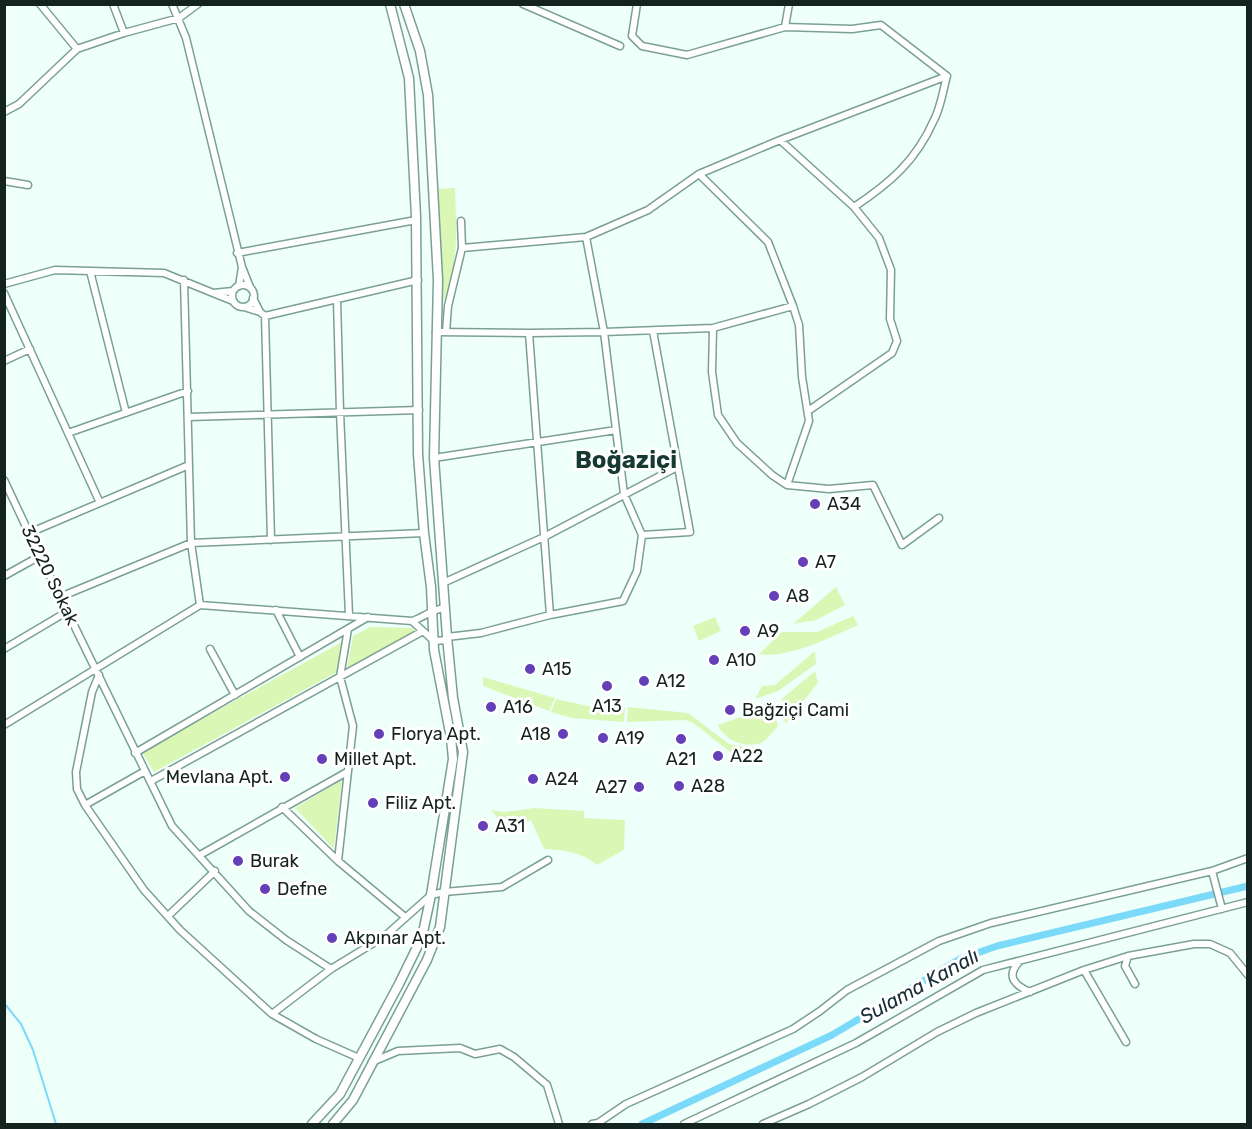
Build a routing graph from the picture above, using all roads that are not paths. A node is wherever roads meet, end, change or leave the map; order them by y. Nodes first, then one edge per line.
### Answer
1 (40, 4) edge
2 (113, 4) edge
3 (172, 4) edge
4 (198, 4) edge
5 (390, 4) edge
6 (404, 4) edge
7 (524, 4) edge
8 (638, 4) edge
9 (789, 4) edge
10 (179, 18) junction
11 (785, 27) junction
12 (124, 33) junction
13 (621, 46) dead end
14 (77, 49) junction
15 (947, 76) junction
16 (4, 112) edge
17 (780, 140) junction
18 (699, 174) junction
19 (4, 181) edge
20 (28, 184) dead end
21 (854, 207) junction
22 (416, 220) junction
23 (461, 221) dead end
24 (586, 237) junction
25 (462, 248) junction
26 (237, 253) junction
27 (242, 267) junction
28 (90, 271) junction
29 (184, 280) junction
30 (418, 280) junction
31 (4, 284) edge
32 (236, 288) junction
33 (250, 288) junction
34 (213, 292) junction
35 (4, 293) edge
36 (254, 298) junction
37 (337, 299) junction
38 (233, 301) junction
39 (793, 306) junction
40 (244, 307) junction
41 (263, 314) junction
42 (713, 328) junction
43 (653, 331) junction
44 (436, 332) junction
45 (446, 332) junction
46 (604, 332) junction
47 (529, 333) junction
48 (30, 349) junction
49 (4, 361) edge
50 (188, 392) junction
51 (419, 410) junction
52 (808, 411) junction
53 (339, 412) junction
54 (126, 413) junction
55 (268, 414) junction
56 (189, 417) junction
57 (616, 430) junction
58 (68, 433) junction
59 (537, 442) junction
60 (434, 458) junction
61 (189, 465) junction
62 (677, 467) junction
63 (4, 480) edge
64 (787, 485) junction
65 (6, 489) edge
66 (624, 494) junction
67 (100, 503) junction
68 (939, 518) dead end
69 (29, 533) junction
70 (424, 533) junction
71 (642, 535) junction
72 (346, 536) junction
73 (544, 537) junction
74 (271, 540) junction
75 (191, 543) junction
76 (40, 556) junction
77 (4, 576) edge
78 (443, 583) junction
79 (60, 597) junction
80 (200, 605) junction
81 (444, 608) junction
82 (432, 609) junction
83 (276, 610) junction
84 (68, 611) junction
85 (350, 615) junction
86 (550, 615) junction
87 (369, 617) junction
88 (412, 621) junction
89 (348, 629) junction
90 (423, 632) junction
91 (447, 639) junction
92 (434, 642) junction
93 (4, 649) edge
94 (210, 649) dead end
95 (300, 657) junction
96 (98, 672) junction
97 (340, 676) junction
98 (235, 695) junction
99 (4, 725) edge
100 (135, 753) junction
101 (145, 771) junction
102 (347, 772) junction
103 (151, 781) junction
104 (85, 805) junction
105 (282, 807) junction
106 (200, 855) junction
107 (1248, 858) edge
108 (548, 860) dead end
109 (338, 861) junction
110 (214, 871) junction
111 (1212, 871) junction
112 (444, 892) junction
113 (431, 895) junction
114 (1248, 902) edge
115 (1222, 907) junction
116 (168, 916) junction
117 (405, 917) junction
118 (1128, 956) junction
119 (1020, 961) junction
120 (331, 969) junction
121 (1084, 970) junction
122 (1248, 975) edge
123 (1136, 984) dead end
124 (1030, 992) junction
125 (272, 1014) junction
126 (1126, 1042) dead end
127 (359, 1058) junction
128 (372, 1062) junction
129 (312, 1125) edge
130 (333, 1125) edge
131 (559, 1125) edge
132 (592, 1125) edge
133 (684, 1125) edge
134 (762, 1125) edge

1 - 14 street
2 - 12 street
3 - 10 street
4 - 10 street
5 - 22 main road
6 - 44 main road
7 - 13 street
8 - 11 street
9 - 11 street
10 - 12 street
10 - 26 street
11 - 15 street
12 - 14 street
14 - 16 street
15 - 17 street
15 - 21 street
17 - 18 street
17 - 21 street
18 - 24 street
18 - 39 street
19 - 20 street
21 - 52 street
22 - 26 street
22 - 30 main road
23 - 25 street
24 - 25 street
24 - 46 street
25 - 45 street
26 - 27 street
27 - 32 street
27 - 33 street
28 - 29 street
28 - 31 street
28 - 54 street
29 - 34 street
29 - 50 street
30 - 37 street
30 - 51 main road
32 - 33 street
32 - 34 street
32 - 38 street
33 - 36 street
34 - 38 street
35 - 48 street
36 - 40 street
36 - 41 street
37 - 41 street
37 - 53 street
38 - 40 street
39 - 42 street
39 - 52 street
40 - 41 street
41 - 55 street
42 - 43 street
42 - 64 street
43 - 46 street
43 - 62 street
44 - 45 street
44 - 60 main road
45 - 47 street
46 - 47 street
46 - 57 street
47 - 59 street
48 - 49 street
48 - 58 street
50 - 54 street
50 - 56 street
51 - 53 street
51 - 70 main road
52 - 64 street
53 - 55 street
53 - 72 street
54 - 58 street
55 - 56 street
55 - 74 street
56 - 61 street
57 - 59 street
57 - 66 street
58 - 67 street
59 - 60 street
59 - 73 street
60 - 78 main road
61 - 67 street
61 - 75 street
62 - 66 street
62 - 71 street
63 - 65 street, 32220 Sokak
64 - 68 street
65 - 69 street, 32220 Sokak
66 - 71 street
66 - 73 street
67 - 69 street
69 - 76 street, 32220 Sokak
70 - 72 street
70 - 82 main road
71 - 86 street
72 - 74 street
72 - 85 street
73 - 78 street
73 - 86 street
74 - 75 street
75 - 79 street
75 - 80 street
76 - 77 street
76 - 79 street, 32220 Sokak
78 - 81 main road
79 - 84 street, 32220 Sokak
80 - 83 street
80 - 96 street
81 - 82 street
81 - 91 main road
82 - 88 street
82 - 92 main road
83 - 85 street
83 - 95 street
84 - 93 street
84 - 96 street, 32220 Sokak
85 - 87 street
86 - 91 street
87 - 88 street
87 - 89 street
88 - 90 street
89 - 95 street
89 - 97 street
90 - 92 street
90 - 97 street
91 - 92 street
91 - 112 main road
92 - 113 main road
94 - 98 street
95 - 98 street
96 - 99 street
96 - 100 street, 32220 Sokak
96 - 104 street
97 - 102 street
97 - 103 street
98 - 100 street
100 - 101 street, 32220 Sokak
101 - 103 street, 32220 Sokak
101 - 104 street
102 - 105 street
102 - 109 street
103 - 106 street, 32220 Sokak
104 - 116 street
105 - 106 street
105 - 109 street
106 - 110 street, 32220 Sokak
107 - 111 street
108 - 112 street
109 - 117 street
110 - 116 street
110 - 120 street, 32220 Sokak
111 - 115 street
111 - 132 street
112 - 113 street
112 - 128 main road
113 - 117 street
113 - 127 main road
114 - 115 street
115 - 119 street
116 - 125 street
117 - 120 street
118 - 121 street
118 - 122 street
118 - 123 street
119 - 124 street
119 - 133 street
120 - 125 street
121 - 124 street
121 - 126 street
124 - 134 street
125 - 127 street
127 - 129 main road
128 - 130 main road
128 - 131 street

